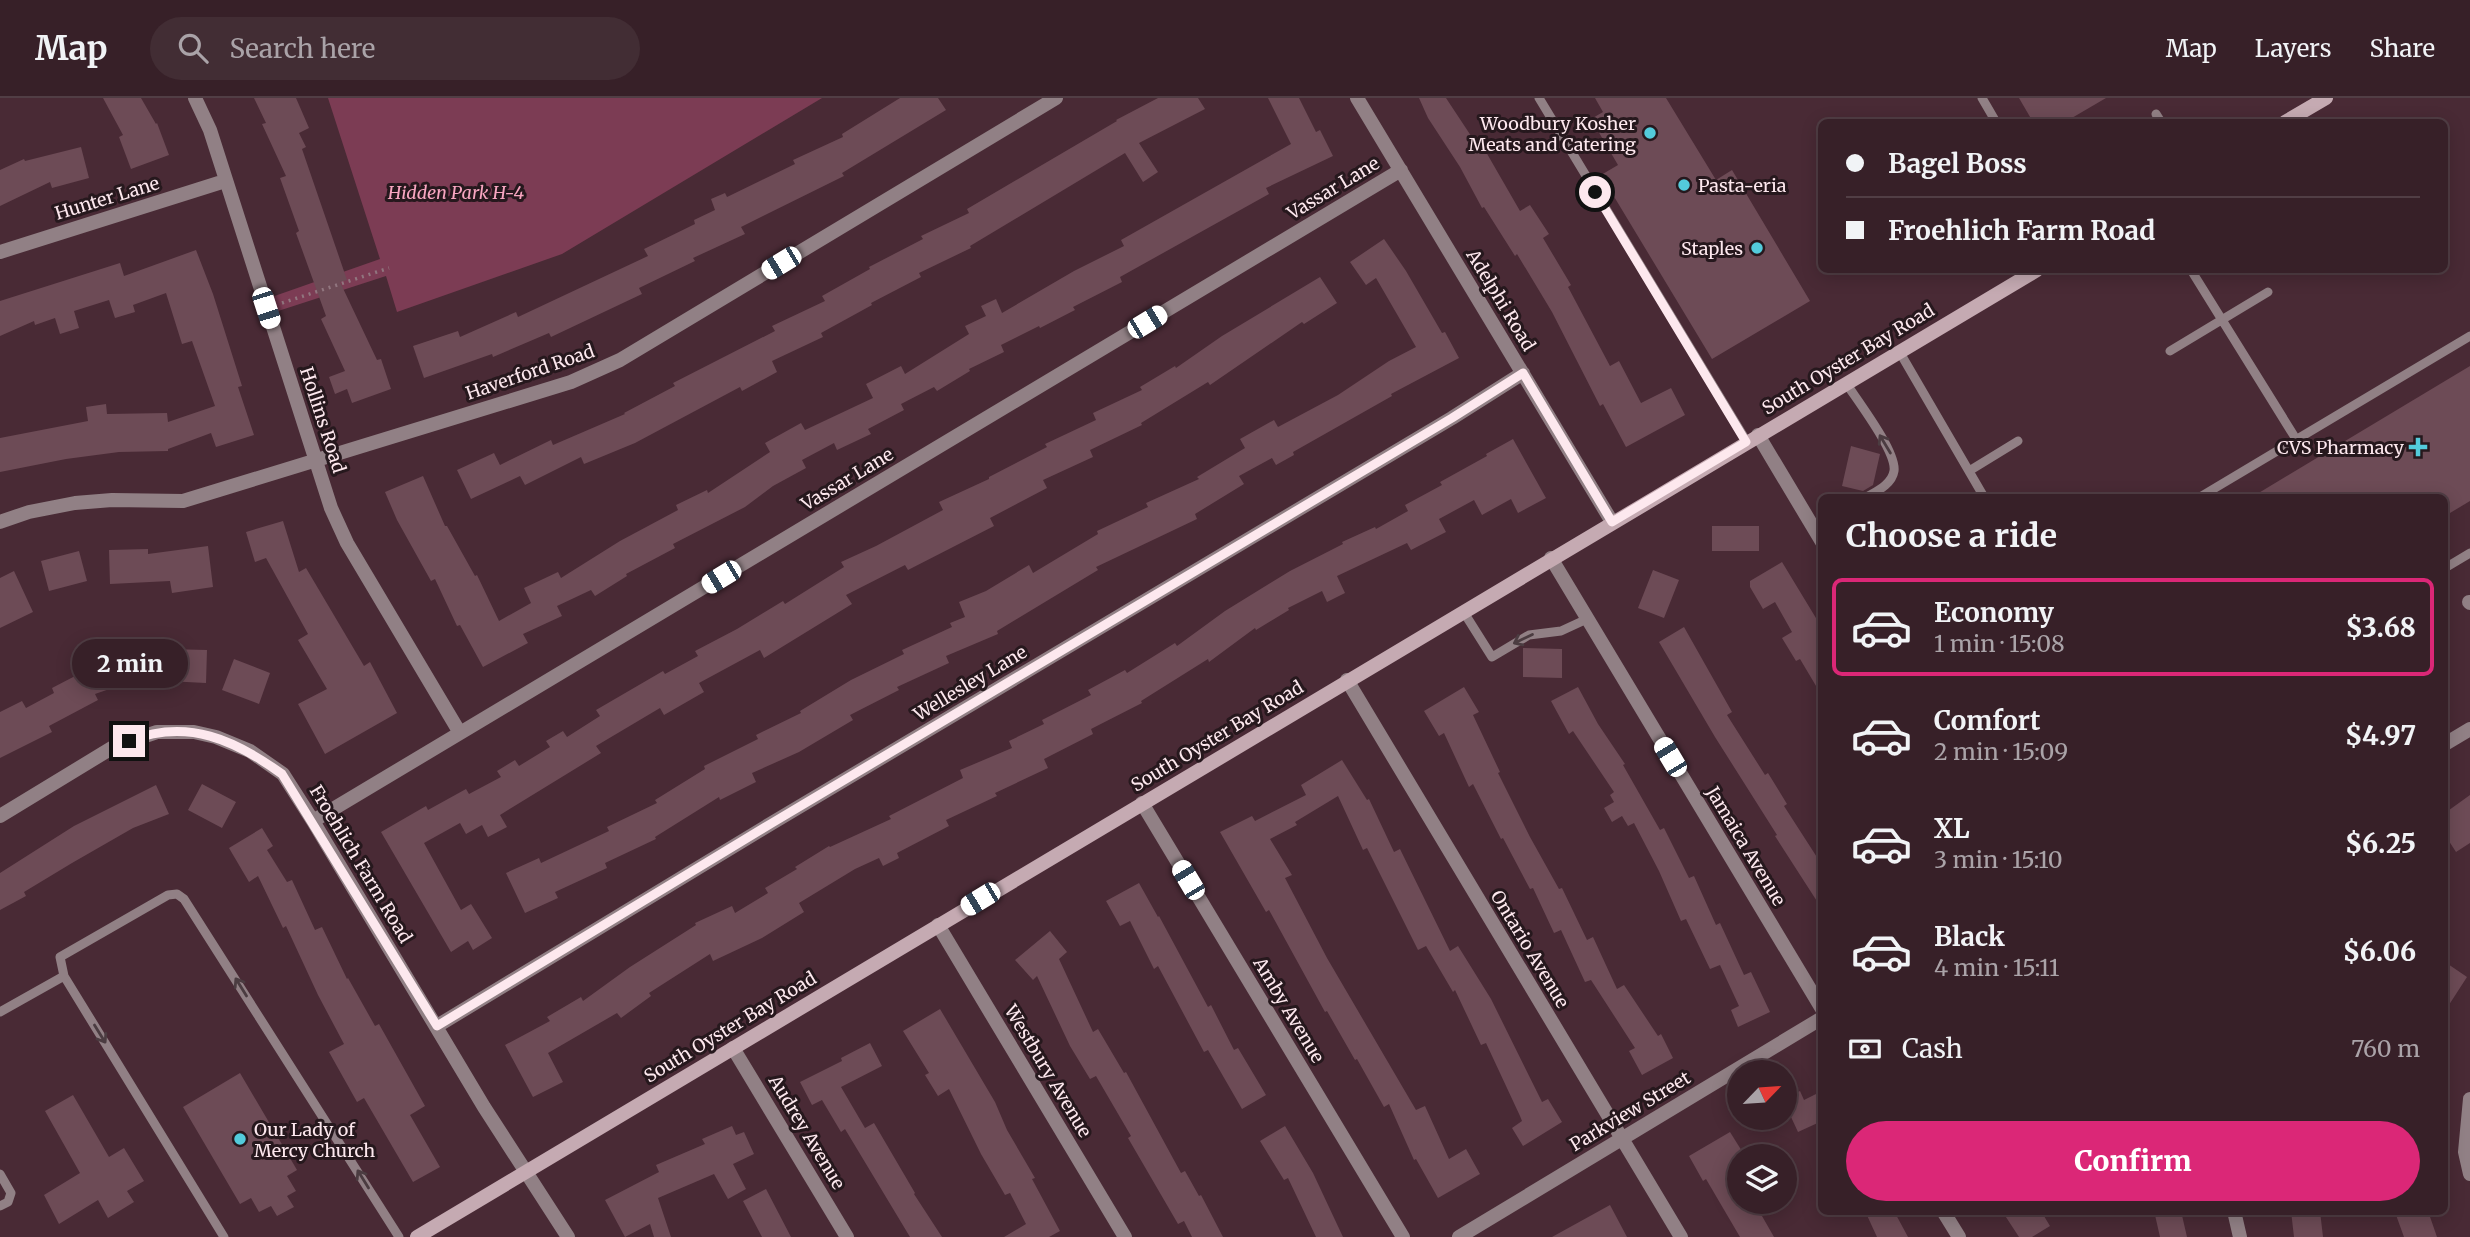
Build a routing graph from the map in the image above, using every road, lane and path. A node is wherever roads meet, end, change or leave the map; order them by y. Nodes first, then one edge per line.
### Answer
1 (195, 98) edge
2 (1056, 98) edge
3 (1357, 98) edge
4 (1539, 98) edge
5 (1982, 98) edge
6 (2307, 98) edge
7 (2326, 98) edge
8 (2301, 113) junction
9 (1994, 119) edge
10 (2290, 119) edge
11 (1401, 170) junction
12 (225, 181) junction
13 (0, 251) edge
14 (389, 268) dead end
15 (2032, 273) edge
16 (2193, 273) edge
17 (2268, 292) dead end
18 (266, 308) junction
19 (2222, 319) junction
20 (2470, 335) edge
21 (1899, 351) junction
22 (2170, 351) dead end
23 (1523, 373) junction
24 (1846, 383) junction
25 (1752, 439) junction
26 (2296, 439) junction
27 (2018, 442) dead end
28 (317, 462) junction
29 (1969, 471) junction
30 (1871, 494) edge
31 (1982, 494) edge
32 (2205, 494) edge
33 (0, 522) edge
34 (1612, 522) junction
35 (1817, 524) edge
36 (2470, 553) edge
37 (1551, 558) junction
38 (2448, 566) edge
39 (1463, 611) junction
40 (1587, 619) junction
41 (1347, 680) junction
42 (2470, 729) edge
43 (460, 733) junction
44 (2448, 742) edge
45 (1142, 803) junction
46 (0, 816) edge
47 (313, 821) junction
48 (938, 925) junction
49 (64, 976) junction
50 (1818, 1002) edge
51 (0, 1012) edge
52 (1818, 1020) edge
53 (437, 1026) junction
54 (733, 1048) junction
55 (2470, 1099) edge
56 (1622, 1139) junction
57 (526, 1171) junction
58 (0, 1174) edge
59 (2470, 1174) edge
60 (0, 1206) edge
61 (1945, 1215) edge
62 (2235, 1215) edge
63 (224, 1237) edge
64 (399, 1237) edge
65 (417, 1237) edge
66 (568, 1237) edge
67 (847, 1237) edge
68 (1125, 1237) edge
69 (1403, 1237) edge
70 (1459, 1237) edge
71 (1681, 1237) edge
72 (1959, 1237) edge
73 (2240, 1237) edge

1 - 12 street, Hollins Road
2 - 28 street, Haverford Road
3 - 11 street, Adelphi Road
4 - 25 lane
5 - 9 lane
6 - 8 main road
7 - 8 main road
8 - 10 main road
11 - 23 street, Adelphi Road
11 - 43 street, Vassar Lane
12 - 13 street, Hunter Lane
12 - 18 street, Hollins Road
14 - 18 path
15 - 21 main road, South Oyster Bay Road
16 - 19 lane
17 - 19 lane
18 - 28 street, Hollins Road
19 - 22 lane
19 - 26 lane
20 - 26 lane
21 - 24 main road, South Oyster Bay Road
21 - 29 lane
23 - 34 street, Adelphi Road
23 - 53 street, Wellesley Lane
24 - 25 main road, South Oyster Bay Road
30 -> 24 lane
25 - 34 main road, South Oyster Bay Road
25 - 35 street
26 - 32 lane
27 - 29 lane
28 - 33 street, Haverford Road
28 - 43 street, Hollins Road
29 - 31 lane
34 - 37 main road, South Oyster Bay Road
36 - 38 lane
37 - 39 main road, South Oyster Bay Road
37 - 40 street, Jamaica Avenue
40 -> 39 lane
39 - 41 main road, South Oyster Bay Road
40 - 50 street, Jamaica Avenue
41 - 45 main road, South Oyster Bay Road
41 - 56 street, Ontario Avenue
42 - 44 street
43 - 47 street, Vassar Lane
45 - 48 main road, South Oyster Bay Road
45 - 69 street, Amby Avenue
46 - 47 street, Froehlich Farm Road
47 - 53 street, Froehlich Farm Road
48 - 54 main road, South Oyster Bay Road
48 - 68 street, Westbury Avenue
49 - 51 lane
49 -> 63 lane
64 -> 49 lane
52 - 56 street, Parkview Street
53 - 57 street, Froehlich Farm Road
54 - 57 main road, South Oyster Bay Road
54 - 67 street, Audrey Avenue
55 - 59 street
56 - 70 street, Parkview Street
56 - 71 street, Ontario Avenue
57 - 65 main road, South Oyster Bay Road
57 - 66 street, Froehlich Farm Road
58 - 60 lane
61 - 72 street
62 - 73 street

